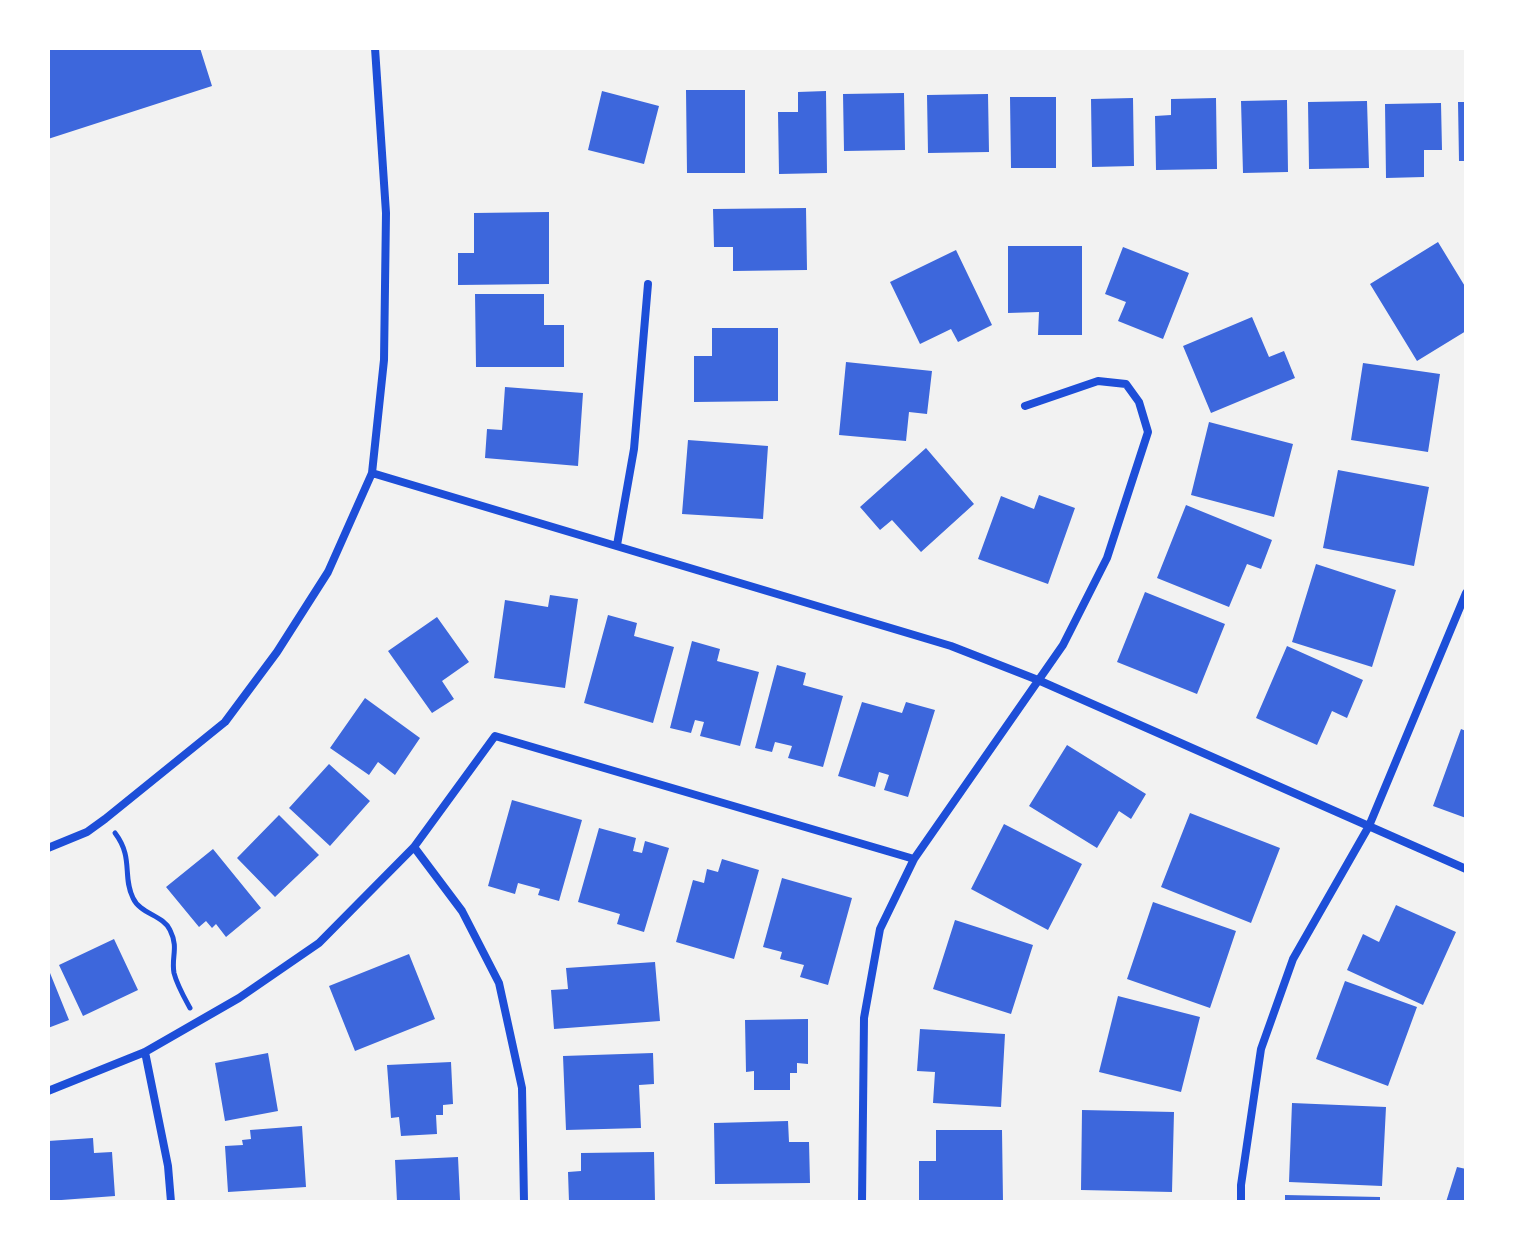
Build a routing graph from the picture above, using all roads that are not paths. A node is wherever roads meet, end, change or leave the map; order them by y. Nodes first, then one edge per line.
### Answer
1 (375, 48) edge
2 (648, 284) dead end
3 (1025, 406) dead end
4 (372, 473) junction
5 (617, 545) junction
6 (1466, 593) edge
7 (1038, 680) junction
8 (1369, 826) junction
9 (414, 847) junction
10 (48, 848) edge
11 (914, 859) junction
12 (1466, 869) edge
13 (145, 1052) junction
14 (48, 1091) edge
15 (171, 1202) edge
16 (524, 1202) edge
17 (862, 1202) edge
18 (1241, 1202) edge

1 - 4 street
2 - 5 street
3 - 7 street
4 - 5 street
4 - 10 street
5 - 7 street
6 - 8 street
7 - 8 street
7 - 11 street
8 - 12 street
8 - 18 street
9 - 11 street
9 - 13 street
9 - 16 street
11 - 17 street
13 - 14 street
13 - 15 street

